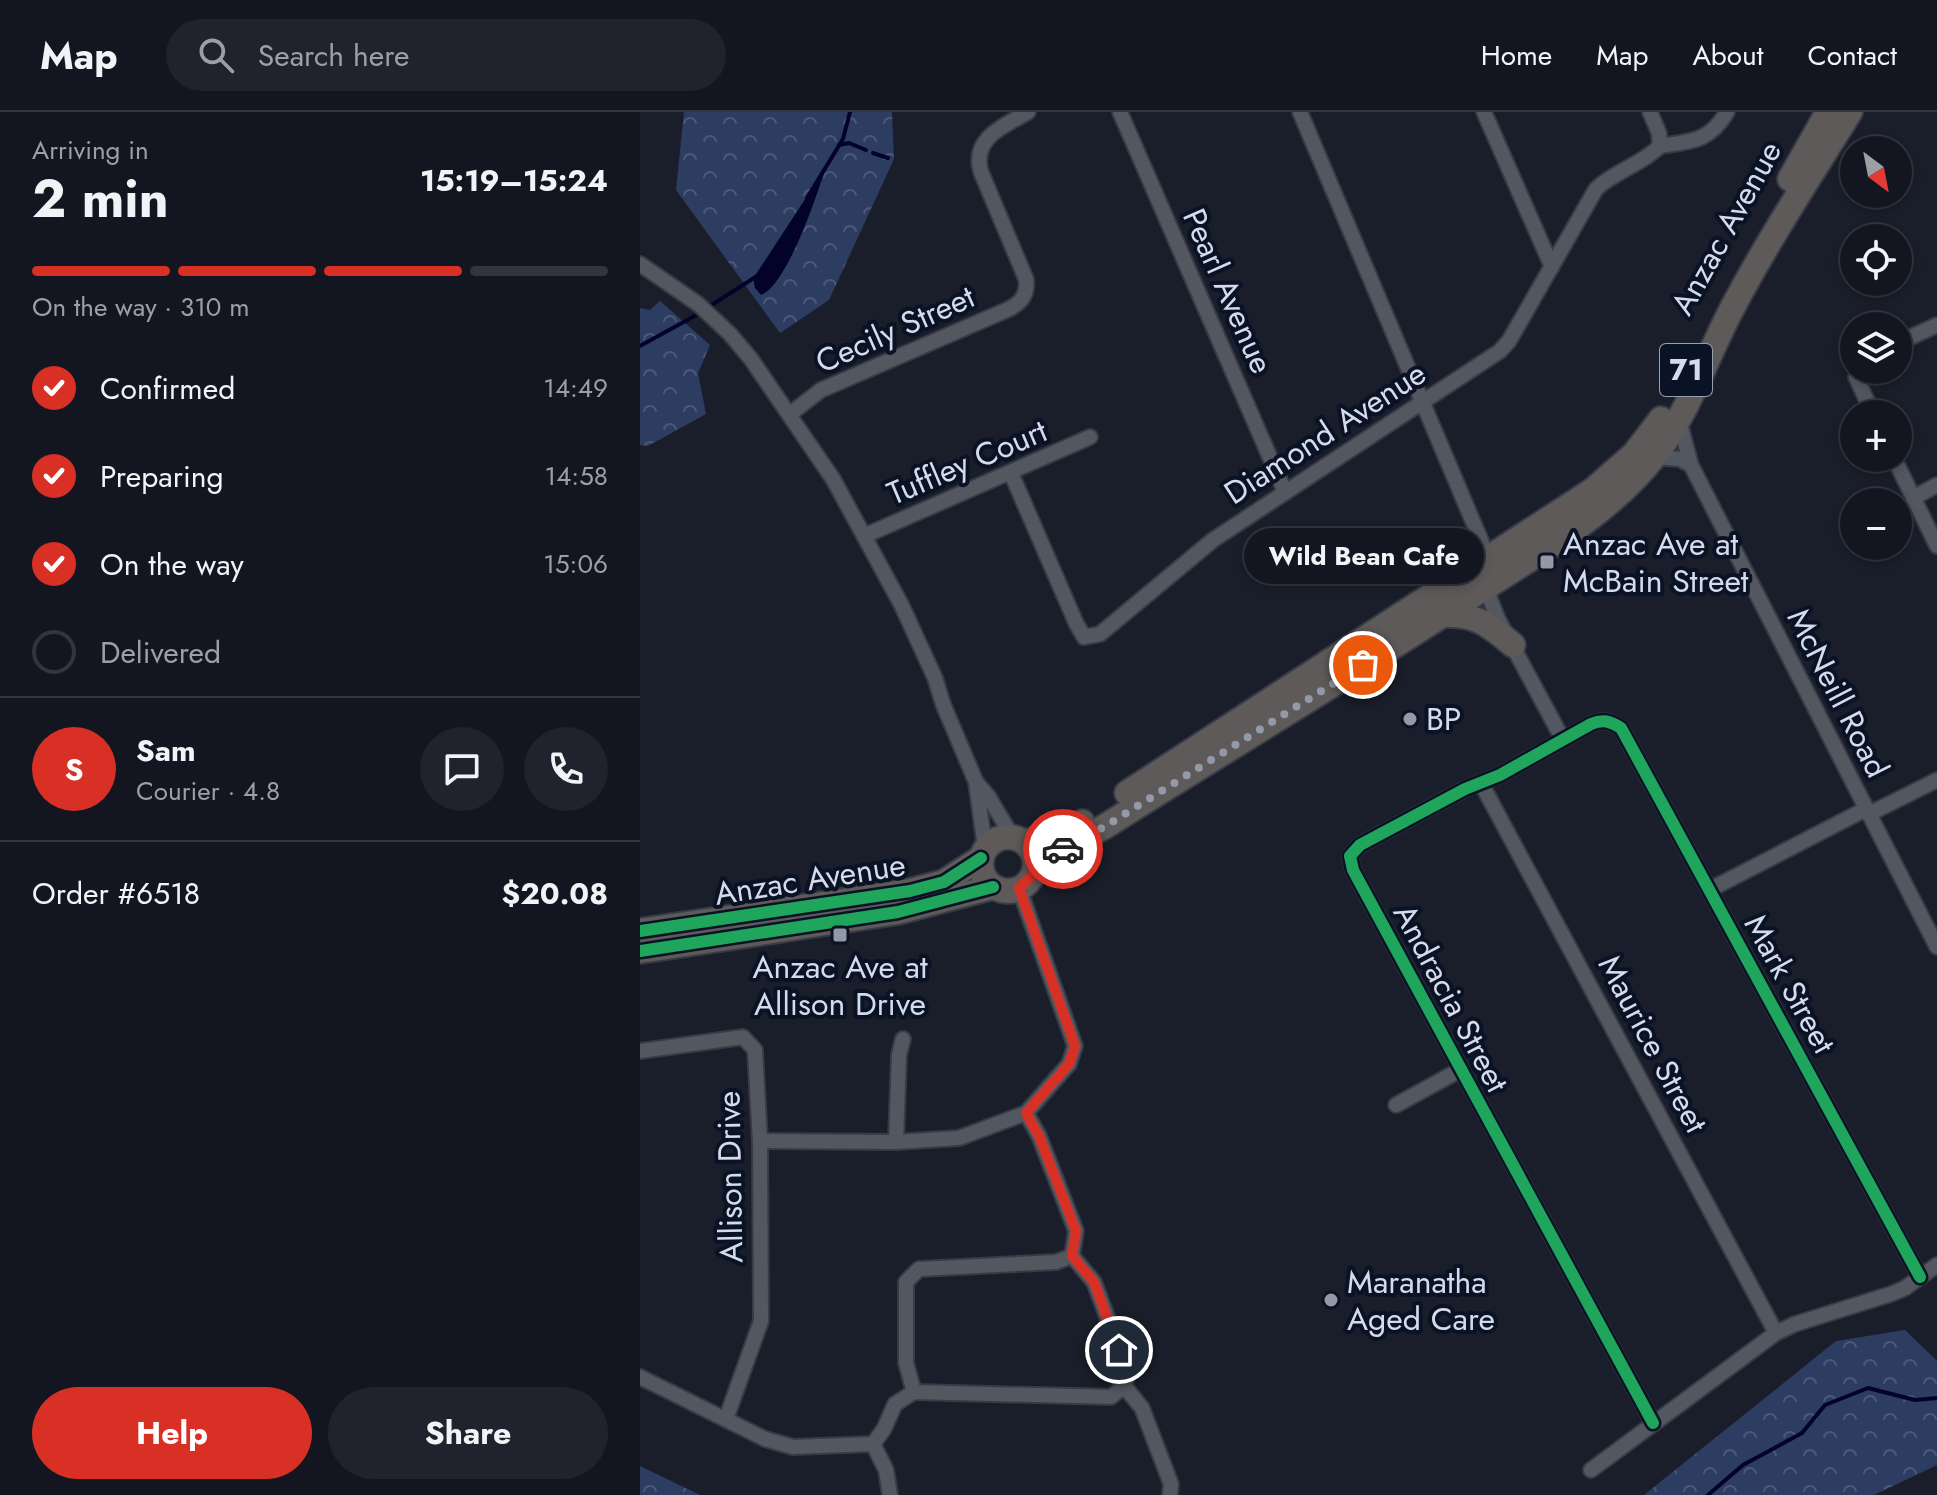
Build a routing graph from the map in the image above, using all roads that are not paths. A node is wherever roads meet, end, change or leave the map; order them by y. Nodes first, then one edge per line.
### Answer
1 (1028, 112) edge
2 (1120, 112) edge
3 (1300, 112) edge
4 (1484, 112) edge
5 (1650, 112) edge
6 (1727, 112) edge
7 (1828, 112) edge
8 (1850, 112) edge
9 (1660, 146) junction
10 (640, 264) edge
11 (1552, 267) junction
12 (1937, 325) edge
13 (1912, 337) edge
14 (1423, 402) junction
15 (790, 414) junction
16 (1678, 419) junction
17 (1090, 437) dead end
18 (1654, 457) junction
19 (1691, 465) junction
20 (1901, 472) edge
21 (1011, 473) junction
22 (1937, 485) edge
23 (1285, 492) junction
24 (1913, 498) junction
25 (864, 536) junction
26 (1937, 546) edge
27 (1486, 561) junction
28 (1488, 586) junction
29 (1444, 615) junction
30 (1513, 645) junction
31 (1610, 721) joint
32 (1562, 738) junction
33 (1937, 780) edge
34 (976, 782) junction
35 (1481, 783) junction
36 (1867, 811) junction
37 (1018, 839) junction
38 (983, 853) junction
39 (1035, 867) junction
40 (993, 887) junction
41 (1019, 888) junction
42 (1709, 890) junction
43 (640, 931) edge
44 (1937, 947) edge
45 (640, 951) edge
46 (903, 1039) dead end
47 (640, 1051) edge
48 (1460, 1070) junction
49 (1396, 1105) dead end
50 (1026, 1113) junction
51 (760, 1141) junction
52 (896, 1142) junction
53 (1072, 1256) junction
54 (1937, 1265) edge
55 (1920, 1277) junction
56 (1776, 1333) junction
57 (640, 1377) edge
58 (1124, 1386) junction
59 (914, 1392) junction
60 (726, 1419) junction
61 (1653, 1423) junction
62 (873, 1444) junction
63 (1591, 1470) dead end
64 (890, 1495) edge
65 (1170, 1495) edge

1 - 15 street, Cecily Street
2 - 23 street, Pearl Avenue
3 - 14 street
4 - 11 street
5 - 9 street
6 - 9 street
7 - 27 highway, Anzac Avenue / 71
8 - 16 highway, Anzac Avenue / 71
9 - 11 street, Diamond Avenue
10 - 15 street
11 - 14 street, Diamond Avenue
12 - 13 street
14 - 23 street, Diamond Avenue
14 - 27 street
15 - 25 street
16 - 18 highway, Anzac Avenue / 71
16 - 19 street, McNeill Road
17 - 21 street, Tuffley Court
18 - 19 street
18 - 28 highway, Anzac Avenue / 71
19 - 36 street, McNeill Road
20 - 24 street
21 - 23 street, Diamond Avenue
21 - 25 street, Tuffley Court
22 - 24 street
24 - 26 street
25 - 34 street
27 - 28 street
27 - 37 highway, Anzac Avenue / 71
28 - 29 highway, Anzac Avenue / 71
28 - 30 street
29 - 30 highway
29 - 39 highway, Anzac Avenue / 71
30 - 32 street
31 - 32 street, Andracia Street
31 - 42 street, Mark Street
32 - 35 street, Andracia Street
33 - 36 street
34 - 37 street
34 - 38 street
35 - 48 street, Andracia Street
35 - 56 street, Maurice Street
36 - 42 street
36 - 44 street, McNeill Road
37 - 38 highway, 71
37 - 39 highway
38 - 40 highway
38 - 43 highway, Anzac Avenue / 71
39 - 41 highway, 71
40 - 41 highway
40 - 45 highway, Anzac Avenue
41 - 50 street
42 - 55 street, Mark Street
46 - 52 street
47 - 51 street, Allison Drive
48 - 49 street
48 - 61 street, Andracia Street
50 - 52 street
50 - 53 street
51 - 52 street
51 - 60 street, Allison Drive
53 - 58 street
53 - 59 street
54 - 55 street
55 - 56 street
56 - 61 street
57 - 60 street
58 - 59 street
58 - 65 street
59 - 62 street
60 - 62 street
61 - 63 street
62 - 64 street

